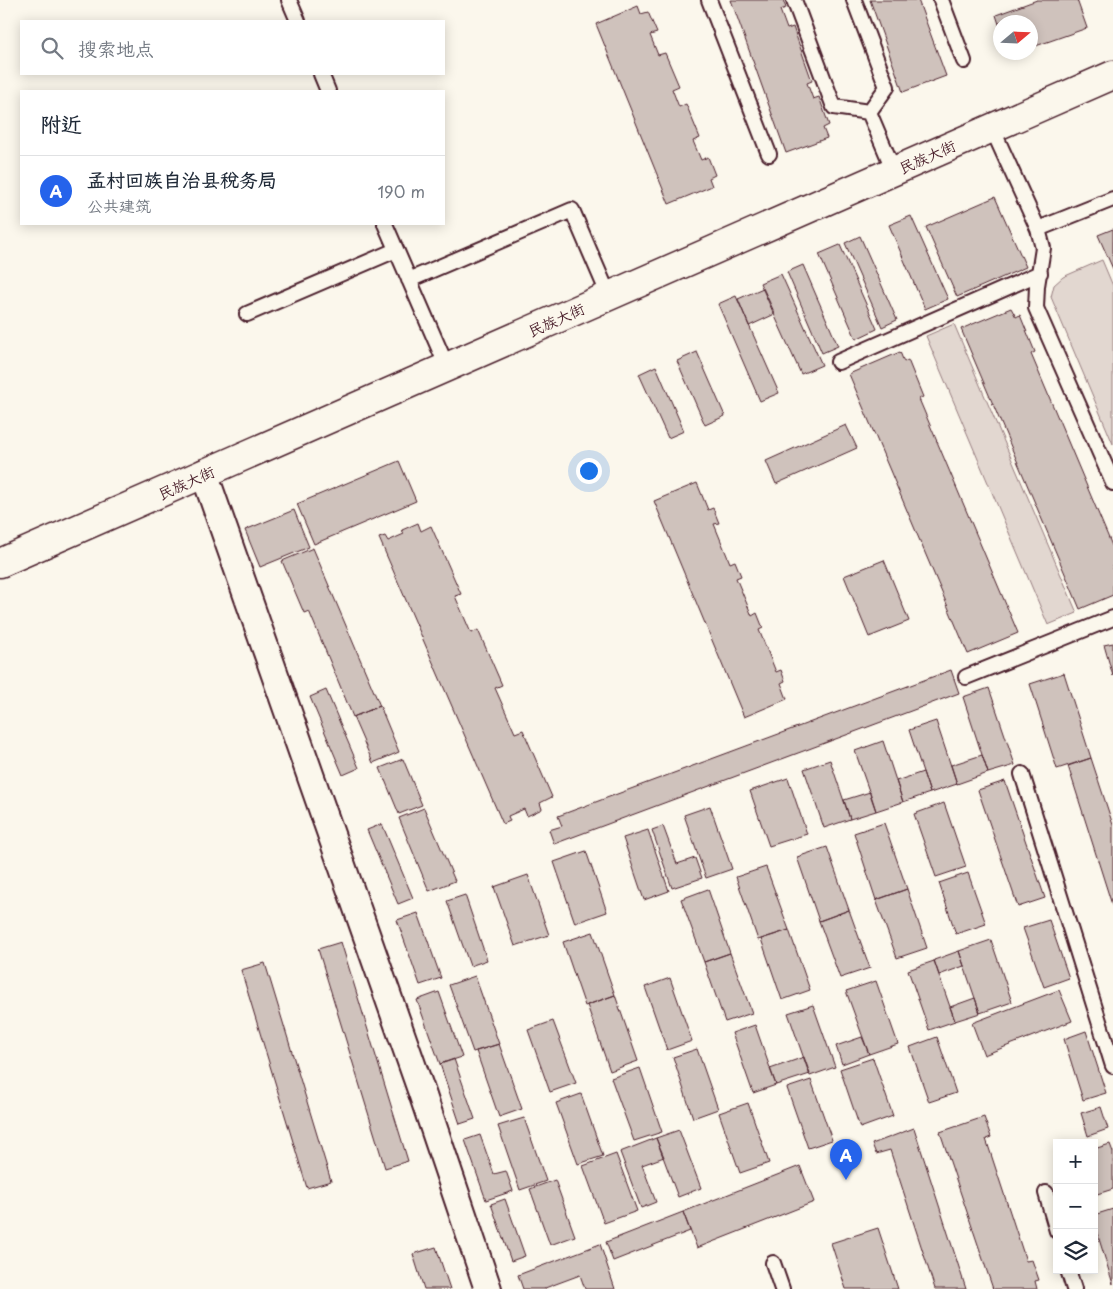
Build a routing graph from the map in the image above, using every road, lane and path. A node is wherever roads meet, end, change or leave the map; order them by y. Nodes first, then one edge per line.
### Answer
1 (289, 0) edge
2 (709, 0) edge
3 (794, 0) edge
4 (854, 0) edge
5 (941, 0) edge
6 (298, 20) edge
7 (964, 62) dead end
8 (321, 75) edge
9 (1113, 75) edge
10 (328, 90) edge
11 (868, 112) junction
12 (992, 128) junction
13 (769, 154) dead end
14 (894, 171) junction
15 (1113, 199) edge
16 (385, 225) edge
17 (1038, 229) junction
18 (396, 250) junction
19 (1040, 273) junction
20 (409, 280) junction
21 (609, 296) junction
22 (246, 314) dead end
23 (838, 362) dead end
24 (447, 367) junction
25 (204, 474) junction
26 (1113, 482) edge
27 (0, 563) edge
28 (1113, 618) edge
29 (966, 677) dead end
30 (1022, 774) dead end
31 (1113, 1066) edge
32 (1046, 1194) dead end
33 (1056, 1229) edge
34 (773, 1263) dead end
35 (1069, 1274) edge
36 (488, 1289) edge
37 (782, 1289) edge
38 (1074, 1289) edge

1 - 6 lane
2 - 13 lane
3 - 11 lane
4 - 11 lane
5 - 7 lane
8 - 10 lane
9 - 12 main road, 民族大街
11 - 14 lane
12 - 14 main road, 民族大街
12 - 17 lane
14 - 21 main road, 民族大街
15 - 17 lane
16 - 18 lane
17 - 19 lane
18 - 20 lane
18 - 22 lane
19 - 23 lane
19 - 26 lane
20 - 21 lane
20 - 24 lane
21 - 24 main road, 民族大街
24 - 25 main road, 民族大街
25 - 27 main road, 民族大街
25 - 36 street
28 - 29 lane
30 - 31 lane
32 - 33 lane
34 - 37 lane
35 - 38 lane

